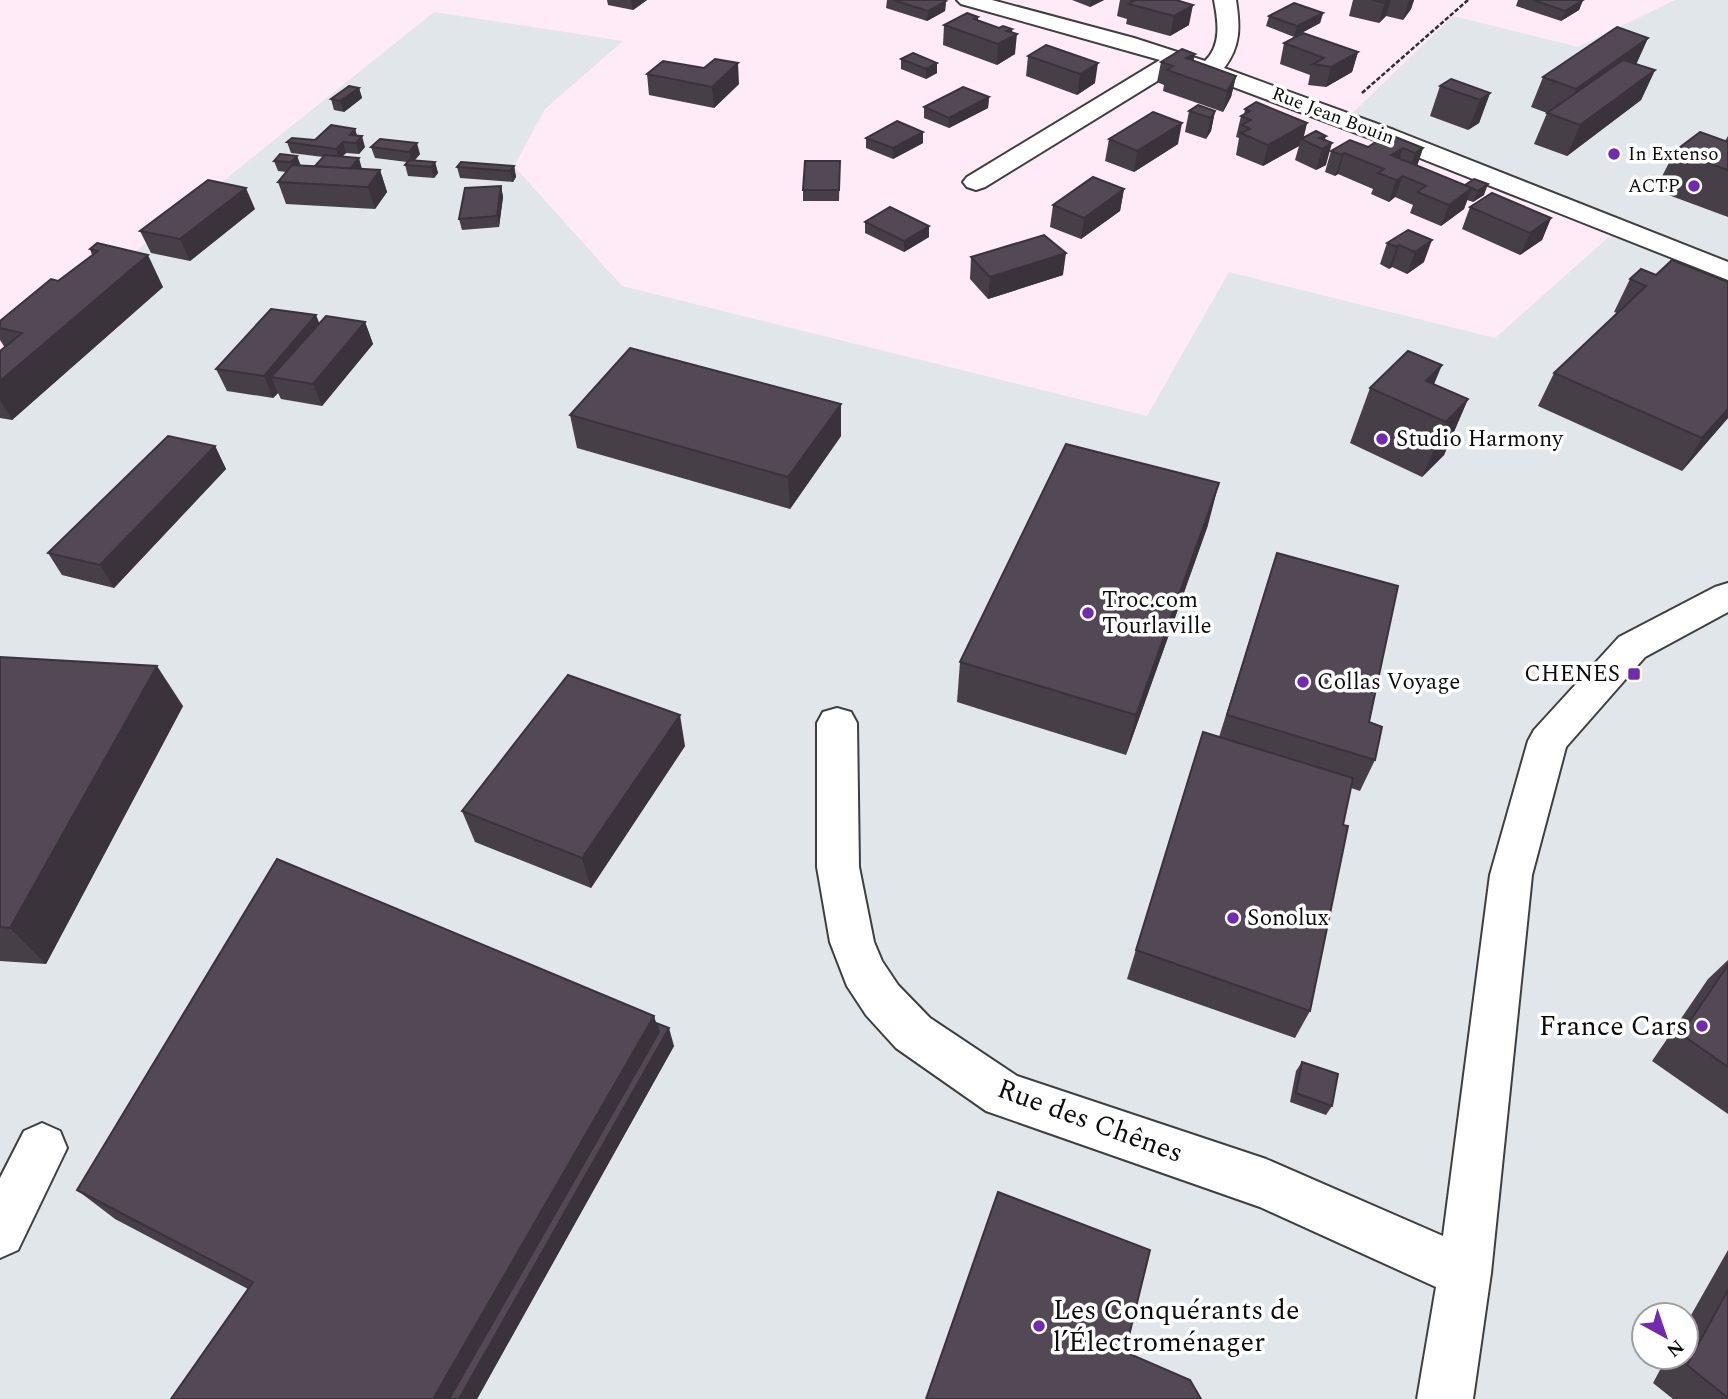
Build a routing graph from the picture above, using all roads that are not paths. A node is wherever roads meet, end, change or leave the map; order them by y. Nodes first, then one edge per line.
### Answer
1 (968, 0) edge
2 (1226, 0) edge
3 (1178, 59) junction
4 (1208, 70) junction
5 (976, 182) dead end
6 (1728, 272) edge
7 (1728, 596) edge
8 (837, 723) dead end
9 (42, 1147) dead end
10 (0, 1232) edge
11 (1465, 1273) junction
12 (1445, 1399) edge

1 - 3 street, Rue Jean Bouin
2 - 4 street
3 - 4 street, Rue Jean Bouin
3 - 5 street
4 - 6 street, Rue Jean Bouin
7 - 11 street
8 - 11 street, Rue des Chênes
9 - 10 street
11 - 12 street

